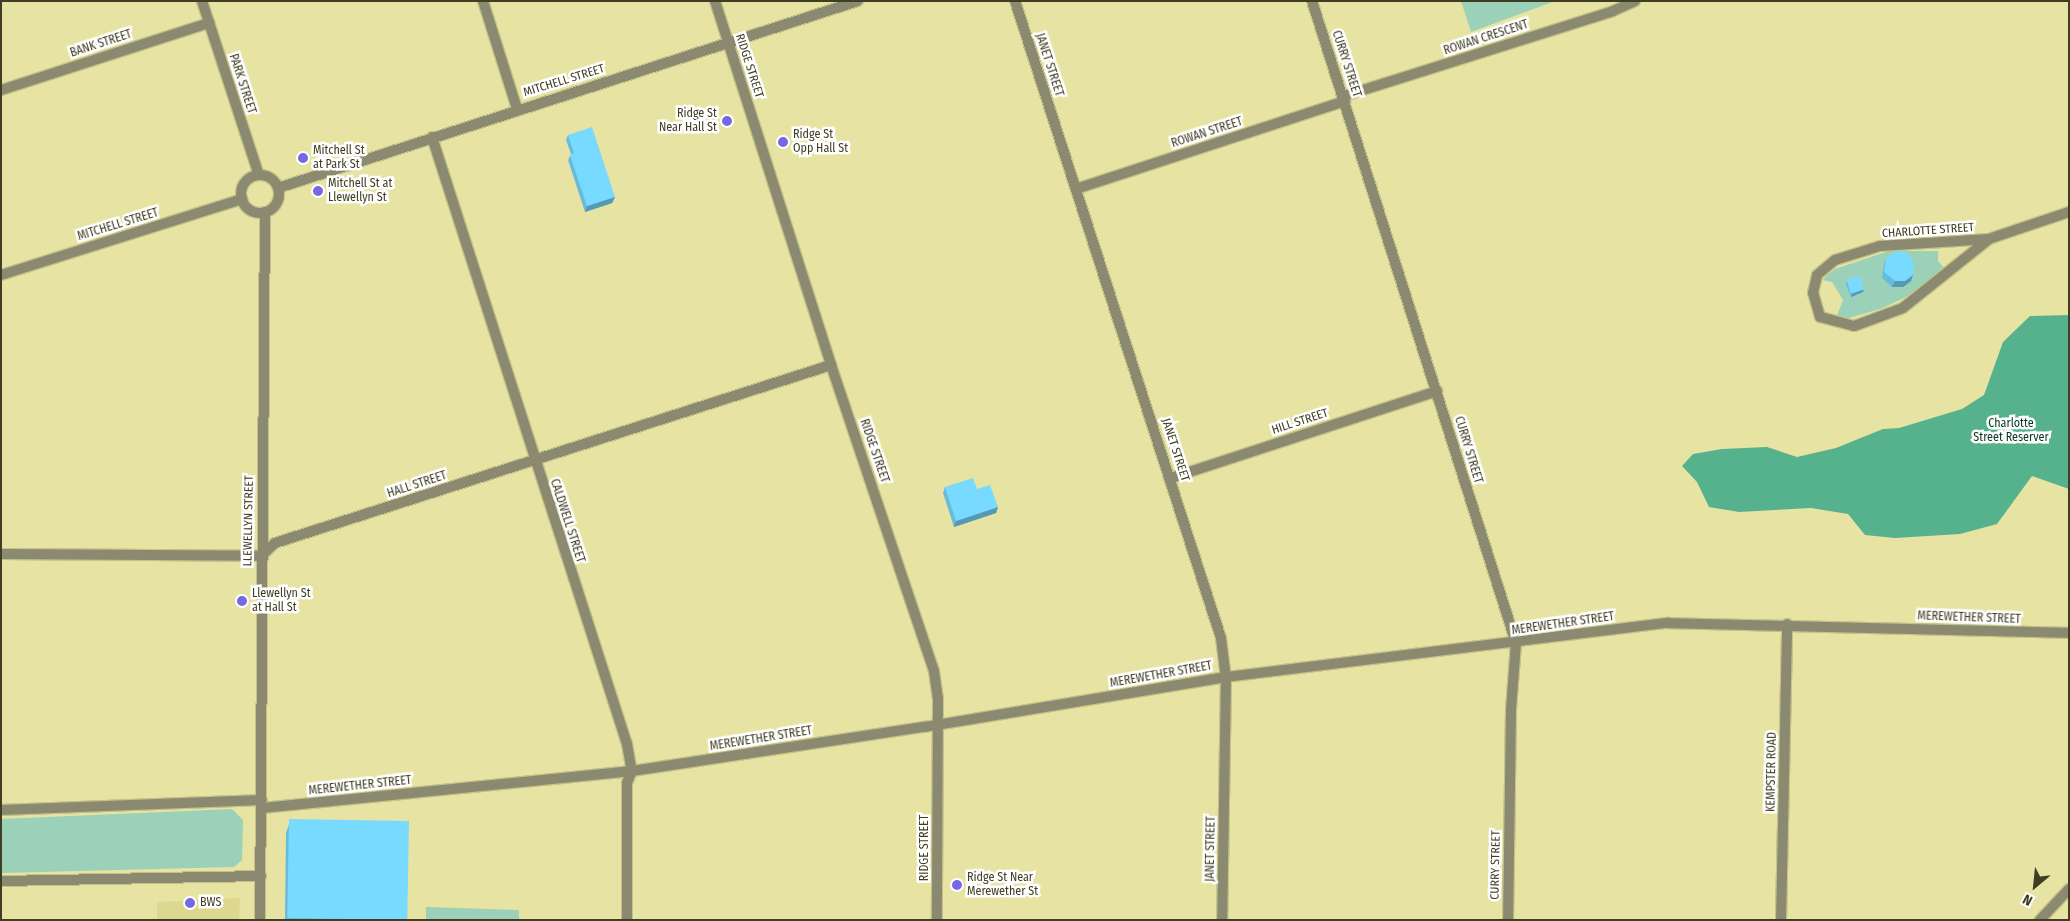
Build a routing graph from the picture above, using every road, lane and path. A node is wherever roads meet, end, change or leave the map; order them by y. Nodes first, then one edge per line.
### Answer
1 (202, 1) edge
2 (483, 1) edge
3 (714, 1) edge
4 (858, 1) edge
5 (1015, 1) edge
6 (1312, 1) edge
7 (1635, 1) edge
8 (209, 23) junction
9 (729, 43) junction
10 (1, 90) edge
11 (1344, 98) junction
12 (517, 109) junction
13 (432, 137) junction
14 (259, 175) junction
15 (278, 188) junction
16 (1076, 189) junction
17 (242, 199) junction
18 (265, 212) junction
19 (2069, 212) edge
20 (1989, 239) junction
21 (1, 275) edge
22 (831, 365) junction
23 (1437, 391) junction
24 (534, 461) junction
25 (1171, 478) junction
26 (1, 554) edge
27 (261, 556) junction
28 (1787, 624) junction
29 (2069, 633) edge
30 (1516, 643) junction
31 (1226, 676) junction
32 (938, 725) junction
33 (632, 771) junction
34 (262, 804) junction
35 (1, 810) edge
36 (261, 876) junction
37 (1, 881) edge
38 (2069, 889) edge
39 (260, 920) edge
40 (627, 920) edge
41 (937, 920) edge
42 (1222, 920) edge
43 (1508, 920) edge
44 (1782, 920) edge
45 (2040, 920) edge

1 - 8 street, PARK STREET
2 - 12 street
3 - 9 street, RIDGE STREET
4 - 9 street, MITCHELL STREET
5 - 16 street, JANET STREET
6 - 11 street, CURRY STREET
7 - 11 street, ROWAN CRESCENT
8 - 10 street, BANK STREET
8 - 14 street, PARK STREET
9 - 12 street, MITCHELL STREET
9 - 22 street, RIDGE STREET
11 - 16 street, ROWAN STREET
11 - 23 street, CURRY STREET
12 - 13 street, MITCHELL STREET
13 - 15 street, MITCHELL STREET
13 - 24 street, CALDWELL STREET
14 - 15 street
14 - 17 street
15 - 18 street
16 - 25 street, JANET STREET
17 - 18 street
17 - 21 street, MITCHELL STREET
18 - 27 street, LLEWELLYN STREET
19 - 20 street, CHARLOTTE STREET
20 - 20 street, CHARLOTTE STREET
22 - 24 street, HALL STREET
22 - 32 street, RIDGE STREET
23 - 25 street, HILL STREET
23 - 30 street, CURRY STREET
24 - 27 street, HALL STREET
24 - 33 street, CALDWELL STREET
25 - 31 street, JANET STREET
26 - 27 street
27 - 34 street, LLEWELLYN STREET
28 - 29 street, MEREWETHER STREET
28 - 30 street, MEREWETHER STREET
28 - 44 street, KEMPSTER ROAD
30 - 31 street, MEREWETHER STREET
30 - 43 street, CURRY STREET
31 - 32 street, MEREWETHER STREET
31 - 42 street, JANET STREET
32 - 33 street, MEREWETHER STREET
32 - 41 street, RIDGE STREET
33 - 34 street, MEREWETHER STREET
33 - 40 street, CALDWELL STREET
34 - 35 street, MEREWETHER STREET
34 - 36 street, LLEWELLYN STREET
36 - 37 street
36 - 39 street, LLEWELLYN STREET
38 - 45 street

